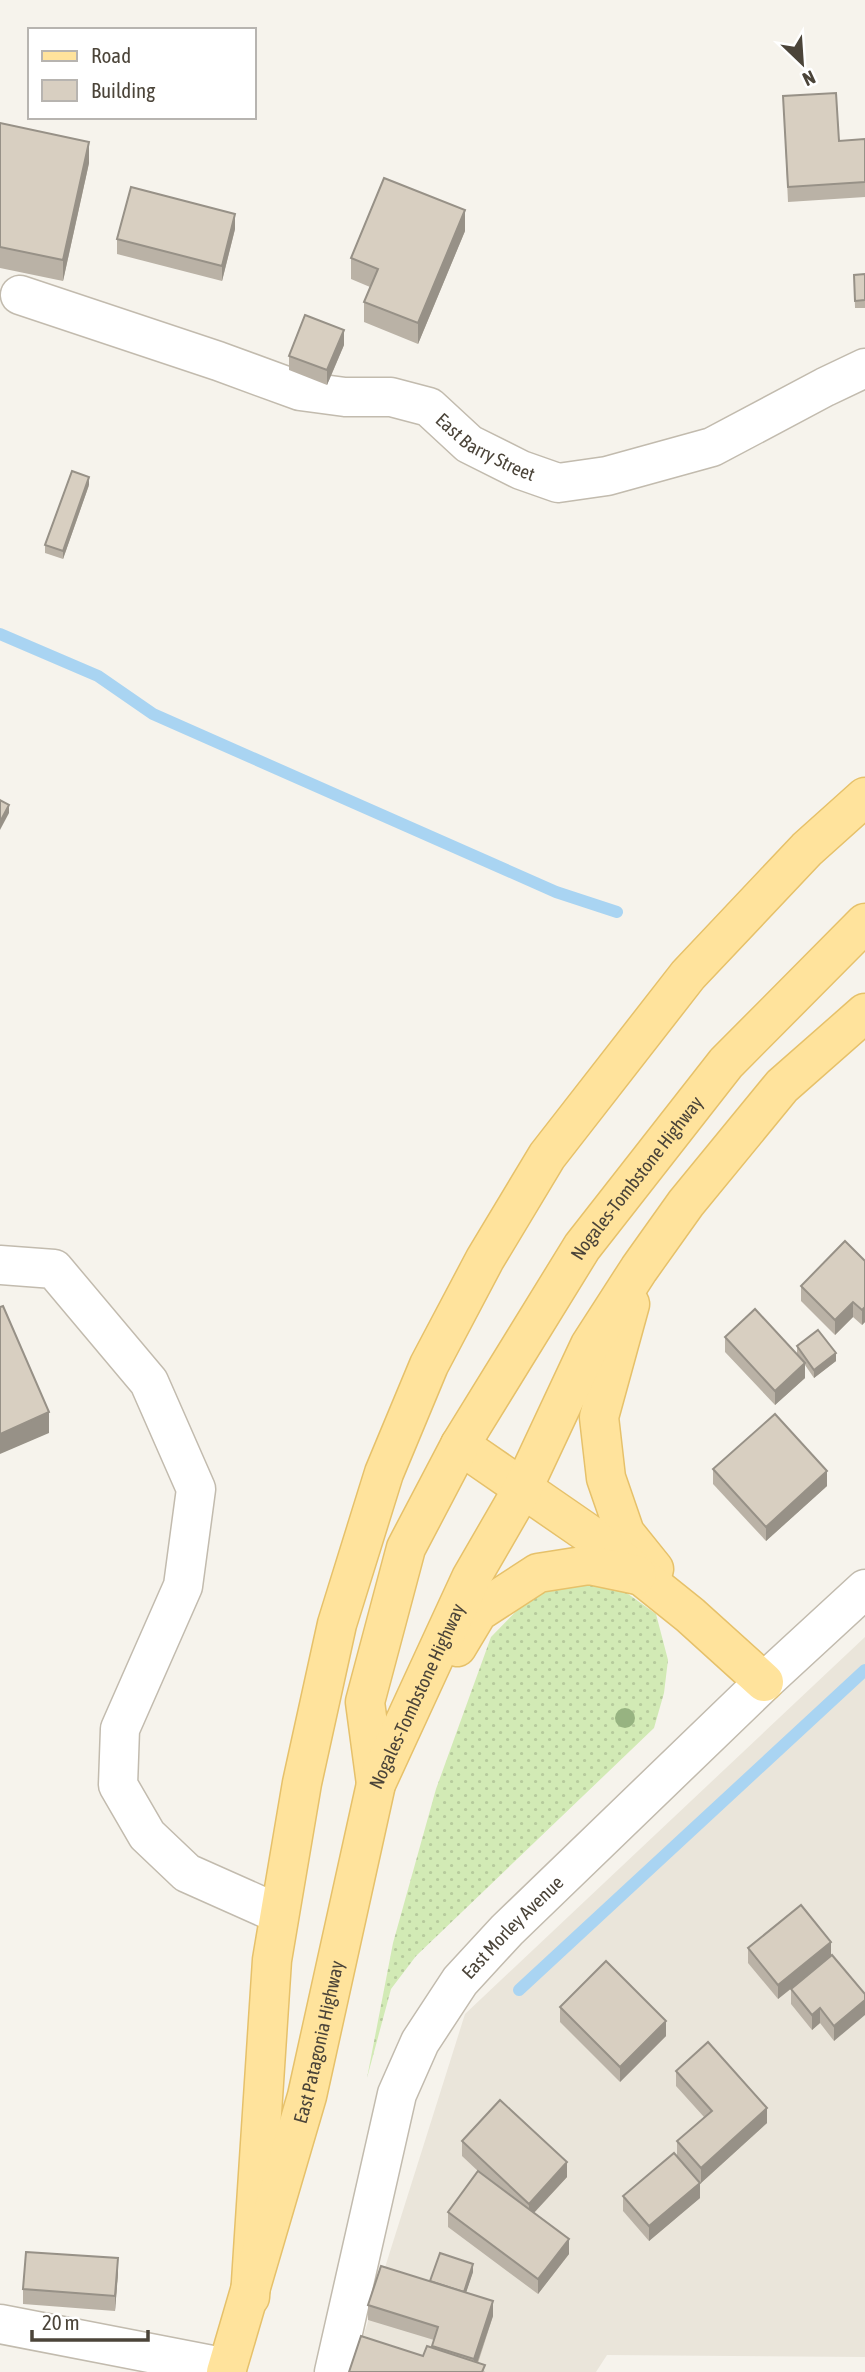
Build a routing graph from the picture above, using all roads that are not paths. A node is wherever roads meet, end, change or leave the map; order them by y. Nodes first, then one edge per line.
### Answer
1 (20, 295) dead end
2 (865, 368) edge
3 (865, 797) edge
4 (865, 923) edge
5 (865, 1013) edge
6 (0, 1265) edge
7 (639, 1269) junction
8 (460, 1445) junction
9 (523, 1488) junction
10 (642, 1576) junction
11 (865, 1589) edge
12 (690, 1615) junction
13 (764, 1682) junction
14 (376, 1784) junction
15 (279, 1914) junction
16 (250, 2297) junction
17 (0, 2324) edge
18 (226, 2370) edge
19 (334, 2372) edge

1 - 2 street, East Barry Street
3 - 15 main road
4 - 8 main road, Nogales-Tombstone Highway
5 - 7 main road, Nogales-Tombstone Highway
6 - 15 street
7 - 9 main road, Nogales-Tombstone Highway
7 - 12 main road
8 - 9 main road
8 - 14 main road, Nogales-Tombstone Highway
9 - 10 main road
9 - 14 main road, Nogales-Tombstone Highway
10 - 12 main road
10 - 14 main road
11 - 13 street, East Morley Avenue
12 - 13 main road
13 - 19 street, East Morley Avenue
14 - 16 main road, East Patagonia Highway
15 - 16 main road
16 - 18 main road
17 - 18 street

